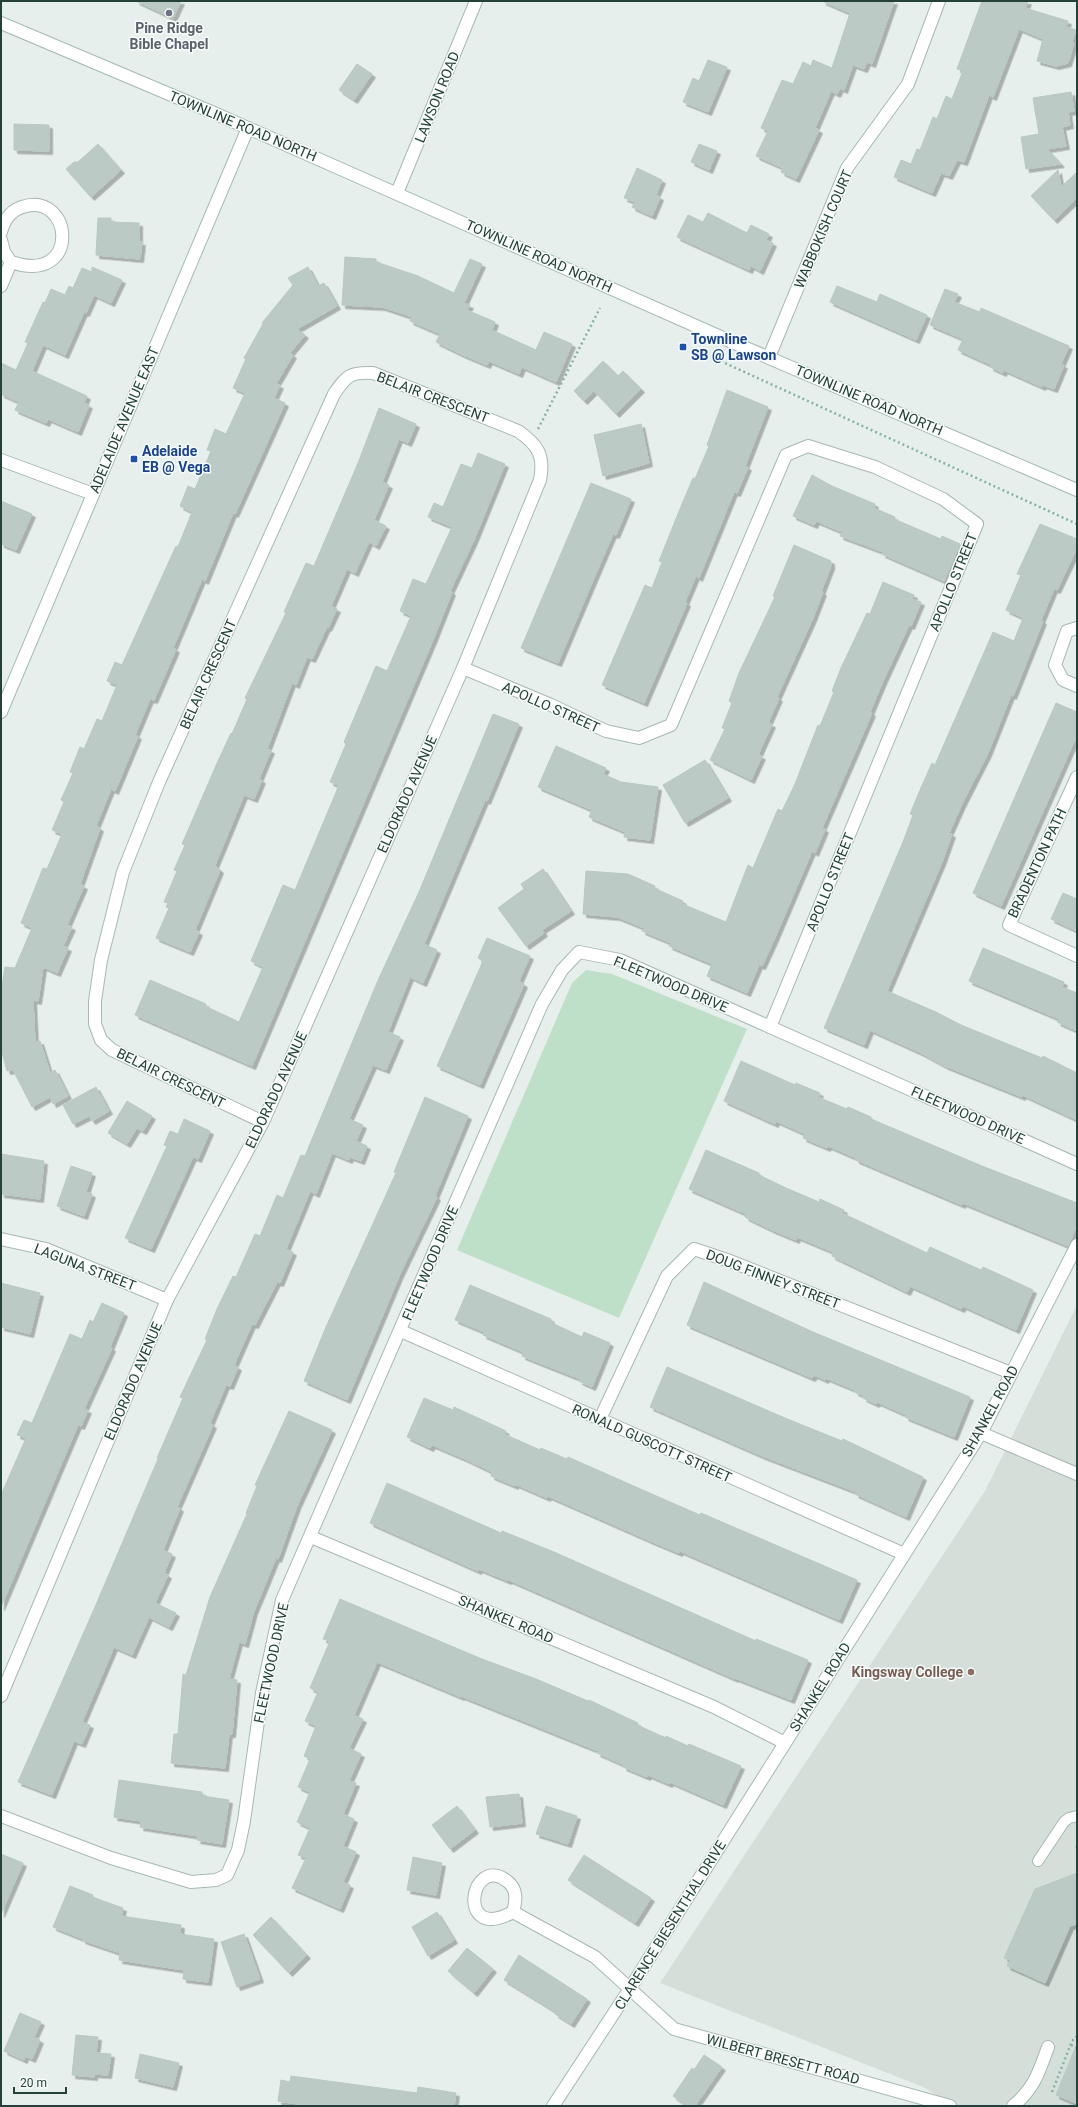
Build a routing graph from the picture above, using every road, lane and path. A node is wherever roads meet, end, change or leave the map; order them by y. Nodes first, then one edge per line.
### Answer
1 (476, 1) edge
2 (939, 1) edge
3 (1, 23) edge
4 (248, 128) junction
5 (397, 193) junction
6 (1, 232) edge
7 (1, 240) edge
8 (11, 262) junction
9 (1, 286) edge
10 (600, 308) dead end
11 (768, 357) junction
12 (716, 359) dead end
13 (532, 441) junction
14 (1, 460) edge
15 (540, 480) joint
16 (1077, 490) edge
17 (93, 494) junction
18 (1077, 524) edge
19 (1077, 628) edge
20 (463, 668) junction
21 (1077, 686) edge
22 (1, 712) edge
23 (1077, 777) edge
24 (1077, 956) edge
25 (770, 1027) junction
26 (263, 1122) junction
27 (1077, 1164) edge
28 (1, 1239) edge
29 (1077, 1245) edge
30 (167, 1300) junction
31 (401, 1331) junction
32 (1011, 1373) junction
33 (600, 1419) junction
34 (981, 1433) junction
35 (1077, 1474) edge
36 (311, 1537) junction
37 (904, 1554) junction
38 (1, 1696) edge
39 (785, 1743) junction
40 (1, 1816) edge
41 (1077, 1816) edge
42 (1038, 1861) dead end
43 (513, 1912) dead end
44 (629, 1990) junction
45 (1077, 2036) edge
46 (1071, 2045) junction
47 (1048, 2047) dead end
48 (1077, 2048) edge
49 (1052, 2092) dead end
50 (553, 2106) edge
51 (950, 2106) edge
52 (1013, 2106) edge

1 - 5 street, LAWSON ROAD
2 - 11 street, WABBOKISH COURT
3 - 4 street, TOWNLINE ROAD NORTH
4 - 5 street, TOWNLINE ROAD NORTH
4 - 17 street, ADELAIDE AVENUE EAST
5 - 11 street, TOWNLINE ROAD NORTH
6 - 8 street
7 - 8 street
8 - 9 street
10 - 13 path
11 - 16 street, TOWNLINE ROAD NORTH
12 - 18 path
13 - 15 street, BELAIR CRESCENT
13 - 26 street, BELAIR CRESCENT
14 - 17 street
15 - 20 street, ELDORADO AVENUE
17 - 22 street, ADELAIDE AVENUE EAST
19 - 21 street
20 - 25 street, APOLLO STREET
20 - 26 street, ELDORADO AVENUE
23 - 24 street, BRADENTON PATH
25 - 27 street, FLEETWOOD DRIVE
25 - 31 street, FLEETWOOD DRIVE
26 - 30 street, ELDORADO AVENUE
28 - 30 street, LAGUNA STREET
29 - 32 street, SHANKEL ROAD
30 - 38 street, ELDORADO AVENUE
31 - 33 street, RONALD GUSCOTT STREET
31 - 36 street, FLEETWOOD DRIVE
32 - 33 street, DOUG FINNEY STREET
32 - 34 street, SHANKEL ROAD
33 - 37 street, RONALD GUSCOTT STREET
34 - 35 street
34 - 37 street, SHANKEL ROAD
36 - 39 street, SHANKEL ROAD
36 - 40 street, FLEETWOOD DRIVE
37 - 39 street, SHANKEL ROAD
39 - 44 street, CLARENCE BIESENTHAL DRIVE
41 - 42 lane
43 - 44 street, WILBERT BRESETT ROAD
44 - 50 street, CLARENCE BIESENTHAL DRIVE
44 - 51 street, WILBERT BRESETT ROAD
45 - 46 path
46 - 48 path
46 - 49 path
47 - 52 street

